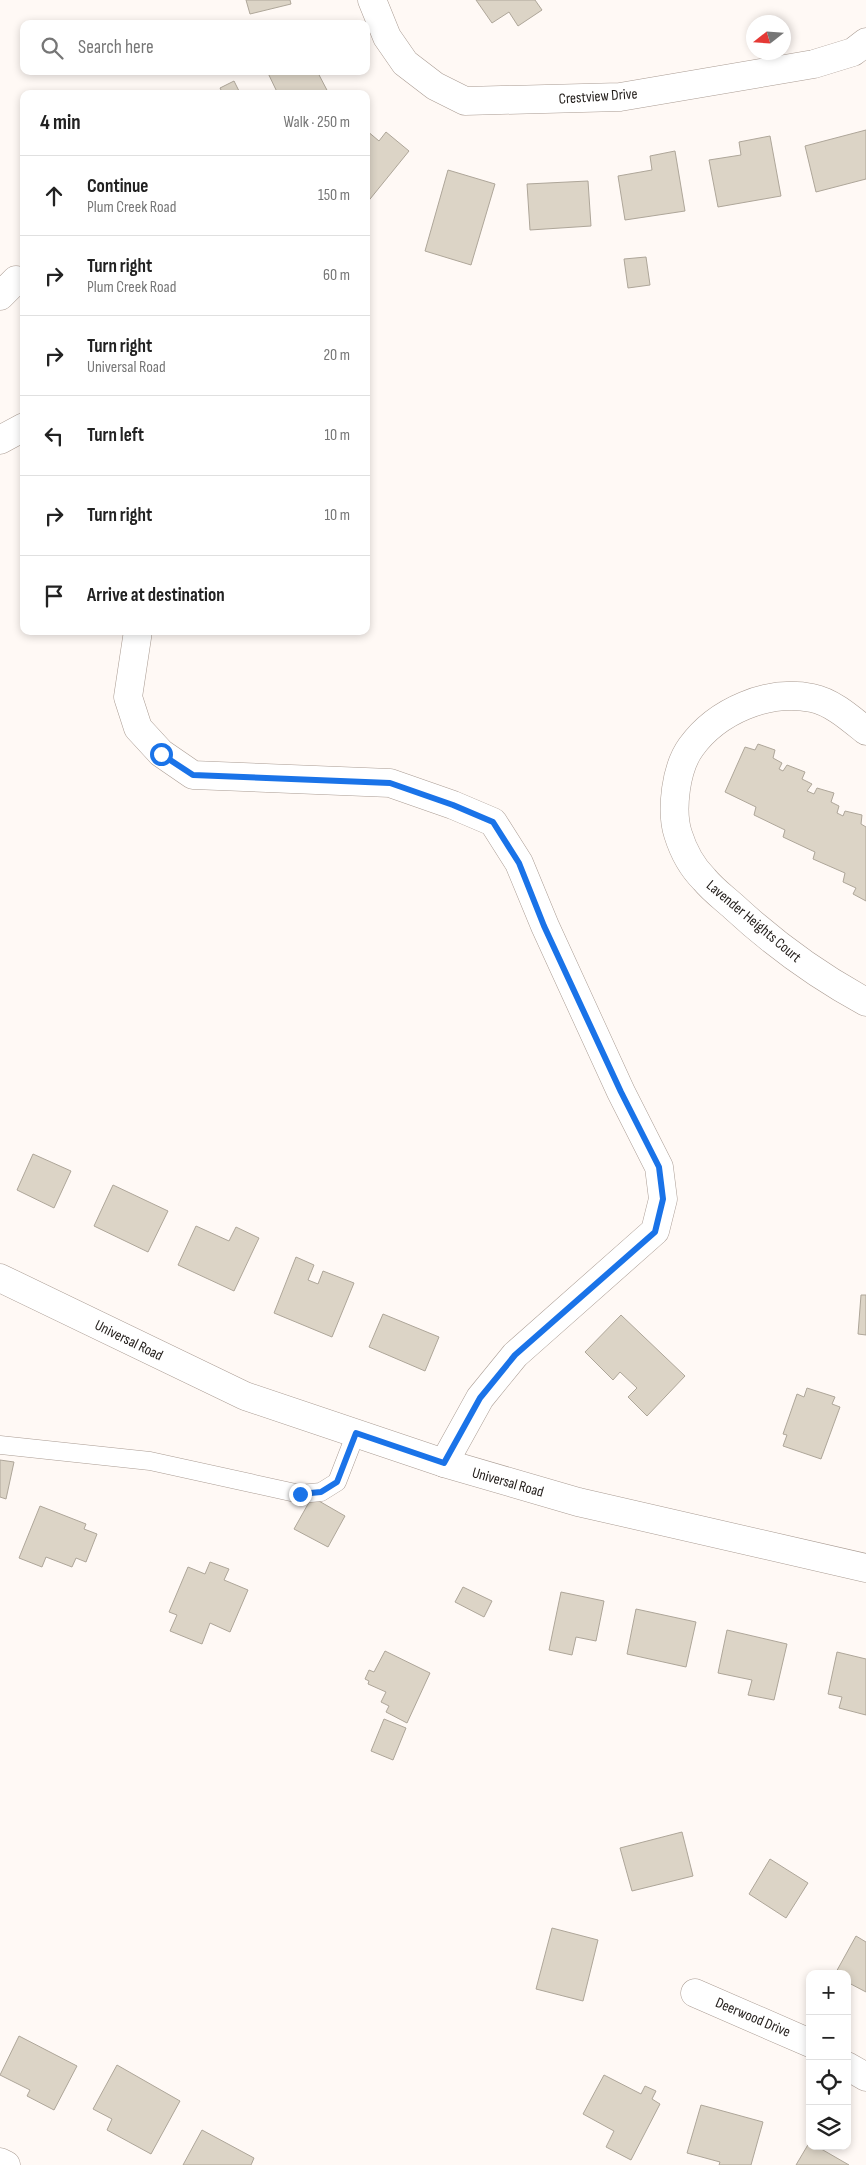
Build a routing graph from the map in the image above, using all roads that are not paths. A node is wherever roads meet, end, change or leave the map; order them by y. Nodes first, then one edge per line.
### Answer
1 (372, 0) edge
2 (866, 42) edge
3 (20, 428) edge
4 (0, 440) edge
5 (137, 635) edge
6 (866, 731) edge
7 (866, 1002) edge
8 (0, 1278) edge
9 (356, 1433) junction
10 (0, 1445) edge
11 (444, 1463) junction
12 (866, 1568) edge
13 (695, 1993) dead end
14 (806, 2041) edge
15 (851, 2069) edge
16 (866, 2078) edge
17 (0, 2162) edge
18 (6, 2165) edge

1 - 2 street, Crestview Drive
3 - 4 street
5 - 11 street
6 - 7 street, Lavender Heights Court
8 - 9 street, Universal Road
9 - 10 lane
9 - 11 street, Universal Road
11 - 12 street, Universal Road
13 - 14 street, Deerwood Drive
15 - 16 street
17 - 18 street

